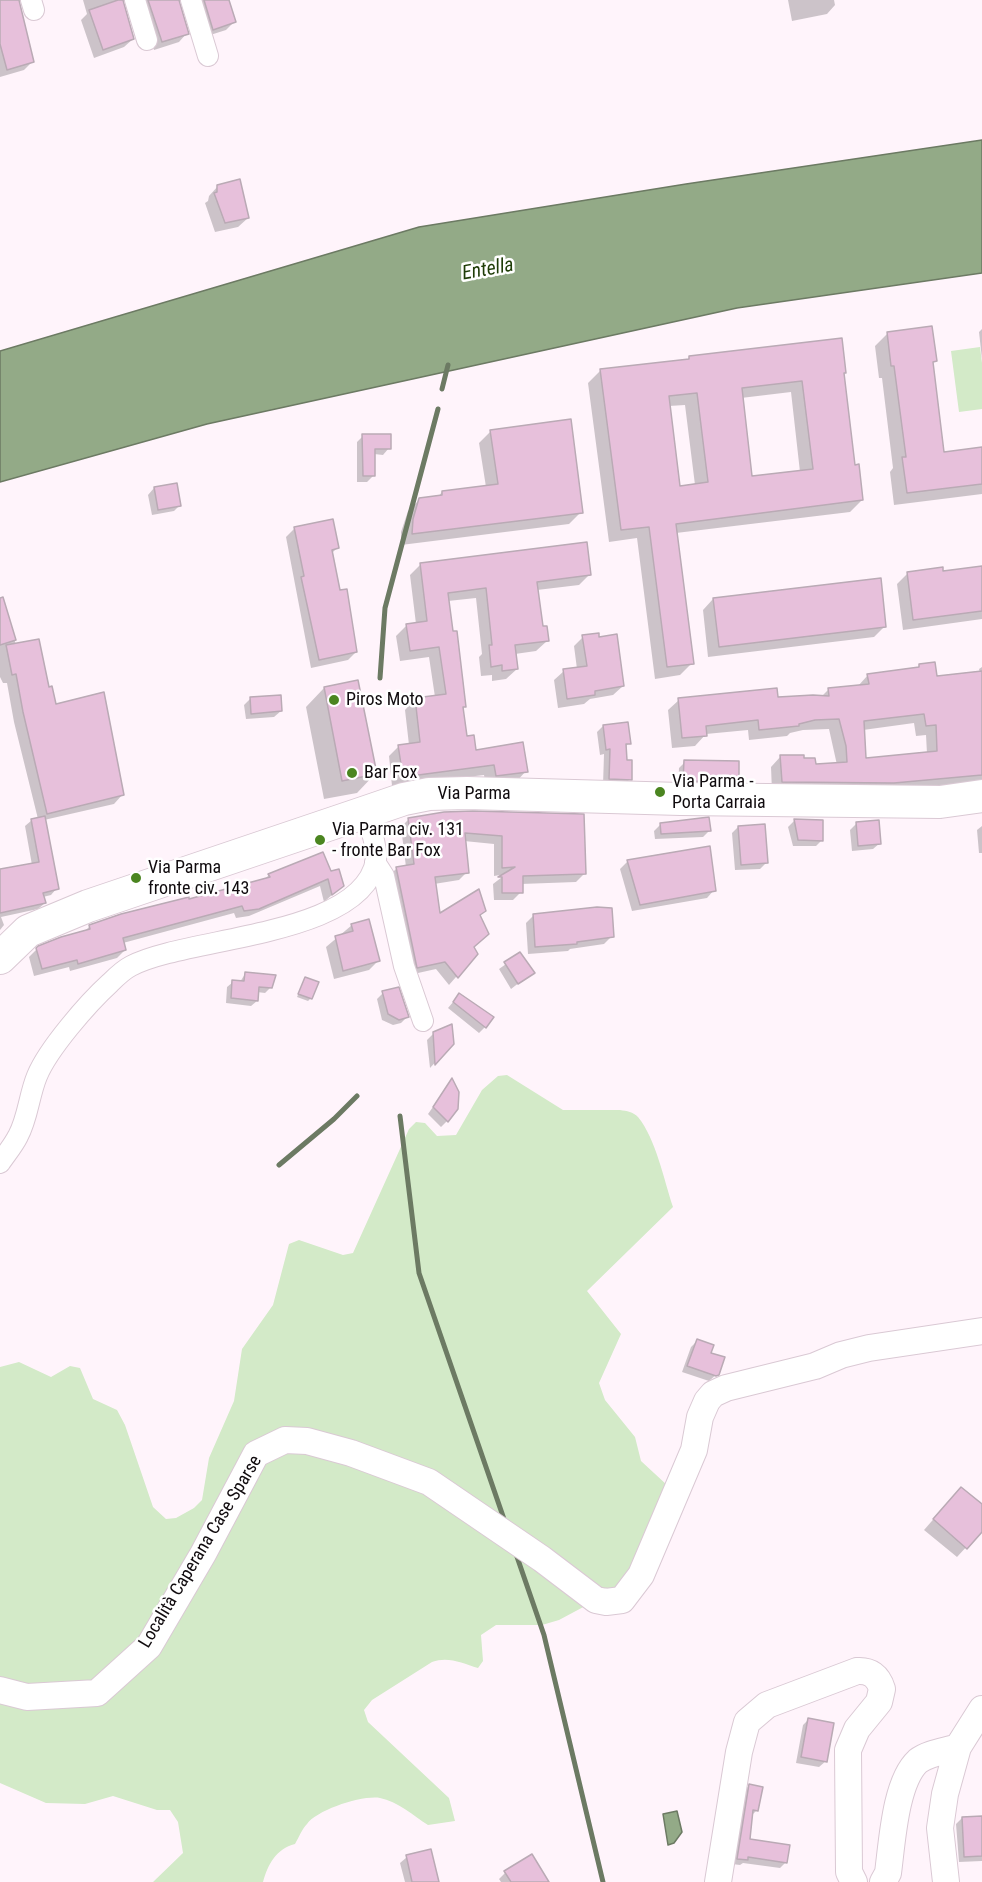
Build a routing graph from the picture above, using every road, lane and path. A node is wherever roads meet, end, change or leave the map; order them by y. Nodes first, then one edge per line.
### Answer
1 (135, 0) edge
2 (191, 0) edge
3 (147, 40) dead end
4 (208, 56) dead end
5 (982, 796) edge
6 (366, 812) junction
7 (375, 862) junction
8 (0, 958) edge
9 (423, 1021) dead end
10 (0, 1163) edge
11 (982, 1331) edge
12 (0, 1690) edge
13 (982, 1709) edge
14 (958, 1747) junction
15 (718, 1882) edge
16 (854, 1882) edge
17 (883, 1882) edge
18 (946, 1882) edge

1 - 3 street
2 - 4 street
5 - 6 main road, Via Parma
6 - 7 street
6 - 8 main road, Via Parma
7 - 9 street
7 - 10 street
11 - 12 street, Località Caperana Case Sparse
13 - 14 street
14 - 17 street
14 - 18 street
15 - 16 street

